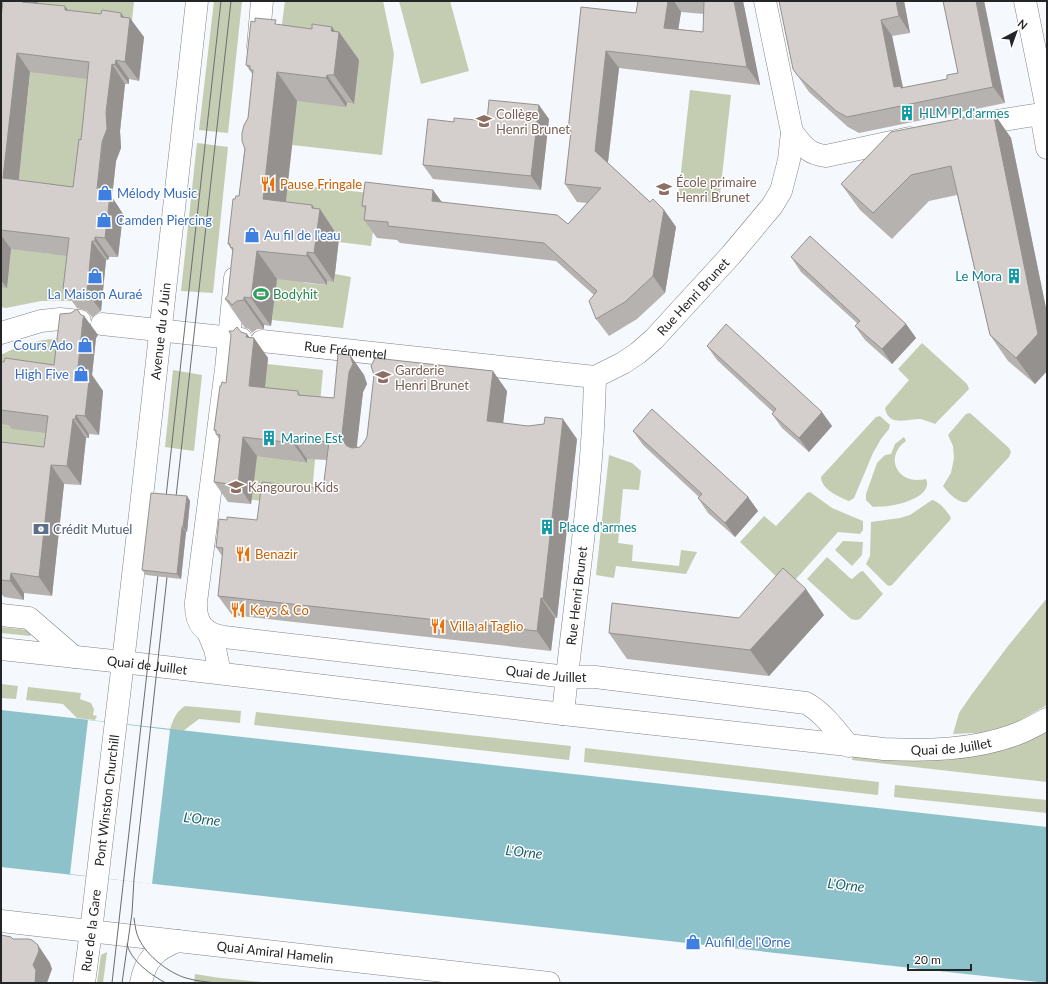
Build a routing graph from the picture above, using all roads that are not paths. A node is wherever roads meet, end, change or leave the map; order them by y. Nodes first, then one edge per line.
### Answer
1 (197, 1) edge
2 (262, 1) edge
3 (765, 1) edge
4 (1025, 1) edge
5 (257, 65) edge
6 (1047, 109) edge
7 (1047, 113) edge
8 (950, 129) edge
9 (792, 132) junction
10 (928, 134) edge
11 (1047, 148) edge
12 (237, 255) edge
13 (80, 321) edge
14 (102, 324) dead end
15 (161, 330) junction
16 (1, 333) edge
17 (235, 338) junction
18 (262, 341) dead end
19 (595, 377) junction
20 (1, 615) edge
21 (216, 635) junction
22 (1, 649) edge
23 (74, 657) junction
24 (123, 662) junction
25 (220, 673) junction
26 (567, 677) junction
27 (563, 714) junction
28 (1047, 719) edge
29 (116, 723) joint
30 (849, 746) junction
31 (98, 878) joint
32 (1, 921) edge
33 (91, 931) junction
34 (178, 941) junction
35 (84, 983) edge
36 (141, 983) edge
37 (549, 983) edge

1 - 15 street, Avenue du 6 Juin
2 - 5 street
3 - 9 street
4 - 6 street
7 - 8 street
7 - 11 street
9 - 10 street
9 - 19 street, Rue Henri Brunet
12 - 17 street
13 - 16 street
14 - 15 street
15 - 17 street
15 - 24 street, Avenue du 6 Juin
17 - 21 street
18 - 19 street, Rue Frémentel
19 - 26 street, Rue Henri Brunet
20 - 23 street
21 - 25 street
21 - 26 street, Quai de Juillet
22 - 23 street, Quai de Juillet
23 - 24 street, Quai de Juillet
24 - 25 street, Quai de Juillet
24 - 29 street, Avenue du 6 Juin
25 - 27 street, Quai de Juillet
26 - 27 street, Rue Henri Brunet
26 - 30 street, Quai de Juillet
27 - 30 street, Quai de Juillet
28 - 30 street, Quai de Juillet
29 - 31 street, Pont Winston Churchill
31 - 33 street, Rue de la Gare
32 - 33 street, Quai Amiral Hamelin
33 - 34 street, Quai Amiral Hamelin
33 - 35 street, Rue de la Gare
34 - 36 street
34 - 37 street, Quai Amiral Hamelin

